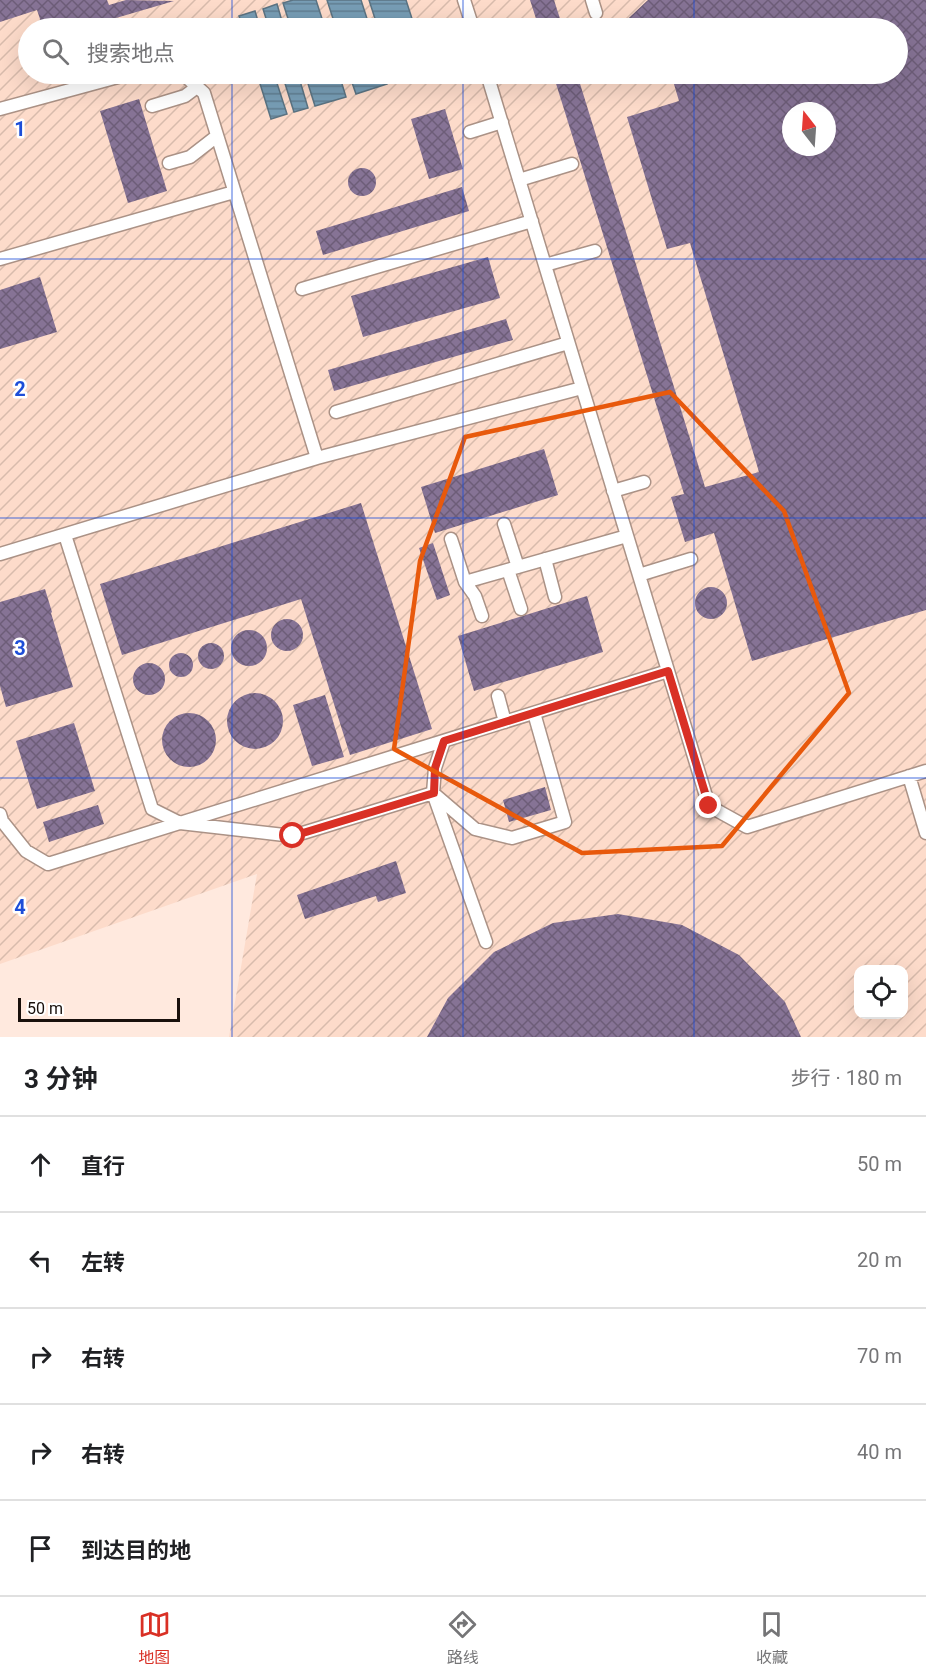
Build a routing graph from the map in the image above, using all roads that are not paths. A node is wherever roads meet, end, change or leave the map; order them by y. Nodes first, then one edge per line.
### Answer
1 (465, 0) edge
2 (592, 0) edge
3 (597, 13) dead end
4 (470, 18) edge
5 (86, 84) edge
6 (194, 84) edge
7 (490, 84) edge
8 (197, 87) junction
9 (152, 106) dead end
10 (0, 108) edge
11 (502, 122) junction
12 (470, 132) dead end
13 (217, 136) junction
14 (169, 163) dead end
15 (572, 164) dead end
16 (519, 180) junction
17 (234, 192) junction
18 (532, 221) junction
19 (595, 252) dead end
20 (0, 259) edge
21 (545, 265) junction
22 (302, 289) dead end
23 (568, 343) junction
24 (582, 388) junction
25 (336, 412) dead end
26 (317, 458) junction
27 (644, 482) dead end
28 (613, 491) junction
29 (504, 524) dead end
30 (65, 534) junction
31 (627, 536) junction
32 (451, 539) dead end
33 (0, 554) edge
34 (545, 559) junction
35 (691, 559) dead end
36 (513, 568) junction
37 (639, 575) junction
38 (465, 582) junction
39 (555, 597) dead end
40 (521, 609) dead end
41 (482, 616) dead end
42 (668, 671) junction
43 (498, 696) dead end
44 (534, 713) junction
45 (505, 722) junction
46 (444, 741) junction
47 (926, 771) edge
48 (909, 776) junction
49 (434, 793) junction
50 (0, 814) edge
51 (180, 823) junction
52 (926, 833) edge
53 (486, 942) dead end

1 - 4 lane
2 - 3 lane
5 - 10 lane
6 - 8 lane
7 - 11 lane
8 - 9 lane
8 - 13 lane
11 - 12 lane
11 - 16 lane
13 - 14 lane
13 - 17 lane
15 - 16 lane
16 - 18 lane
17 - 20 lane
17 - 26 lane
18 - 21 lane
18 - 22 lane
19 - 21 lane
21 - 23 lane
23 - 24 lane
23 - 25 lane
24 - 26 lane
24 - 28 lane
26 - 30 lane
27 - 28 lane
28 - 31 lane
29 - 36 lane
30 - 33 lane
30 - 51 lane
31 - 34 lane
31 - 37 lane
32 - 38 lane
34 - 36 lane
34 - 39 lane
35 - 37 lane
36 - 38 lane
36 - 40 lane
37 - 42 lane
38 - 41 lane
42 - 44 lane
42 - 48 lane
43 - 45 lane
44 - 45 lane
44 - 49 lane
45 - 46 lane
46 - 49 lane
46 - 51 lane
47 - 48 lane
48 - 52 lane
49 - 51 lane
49 - 53 lane
50 - 51 lane

